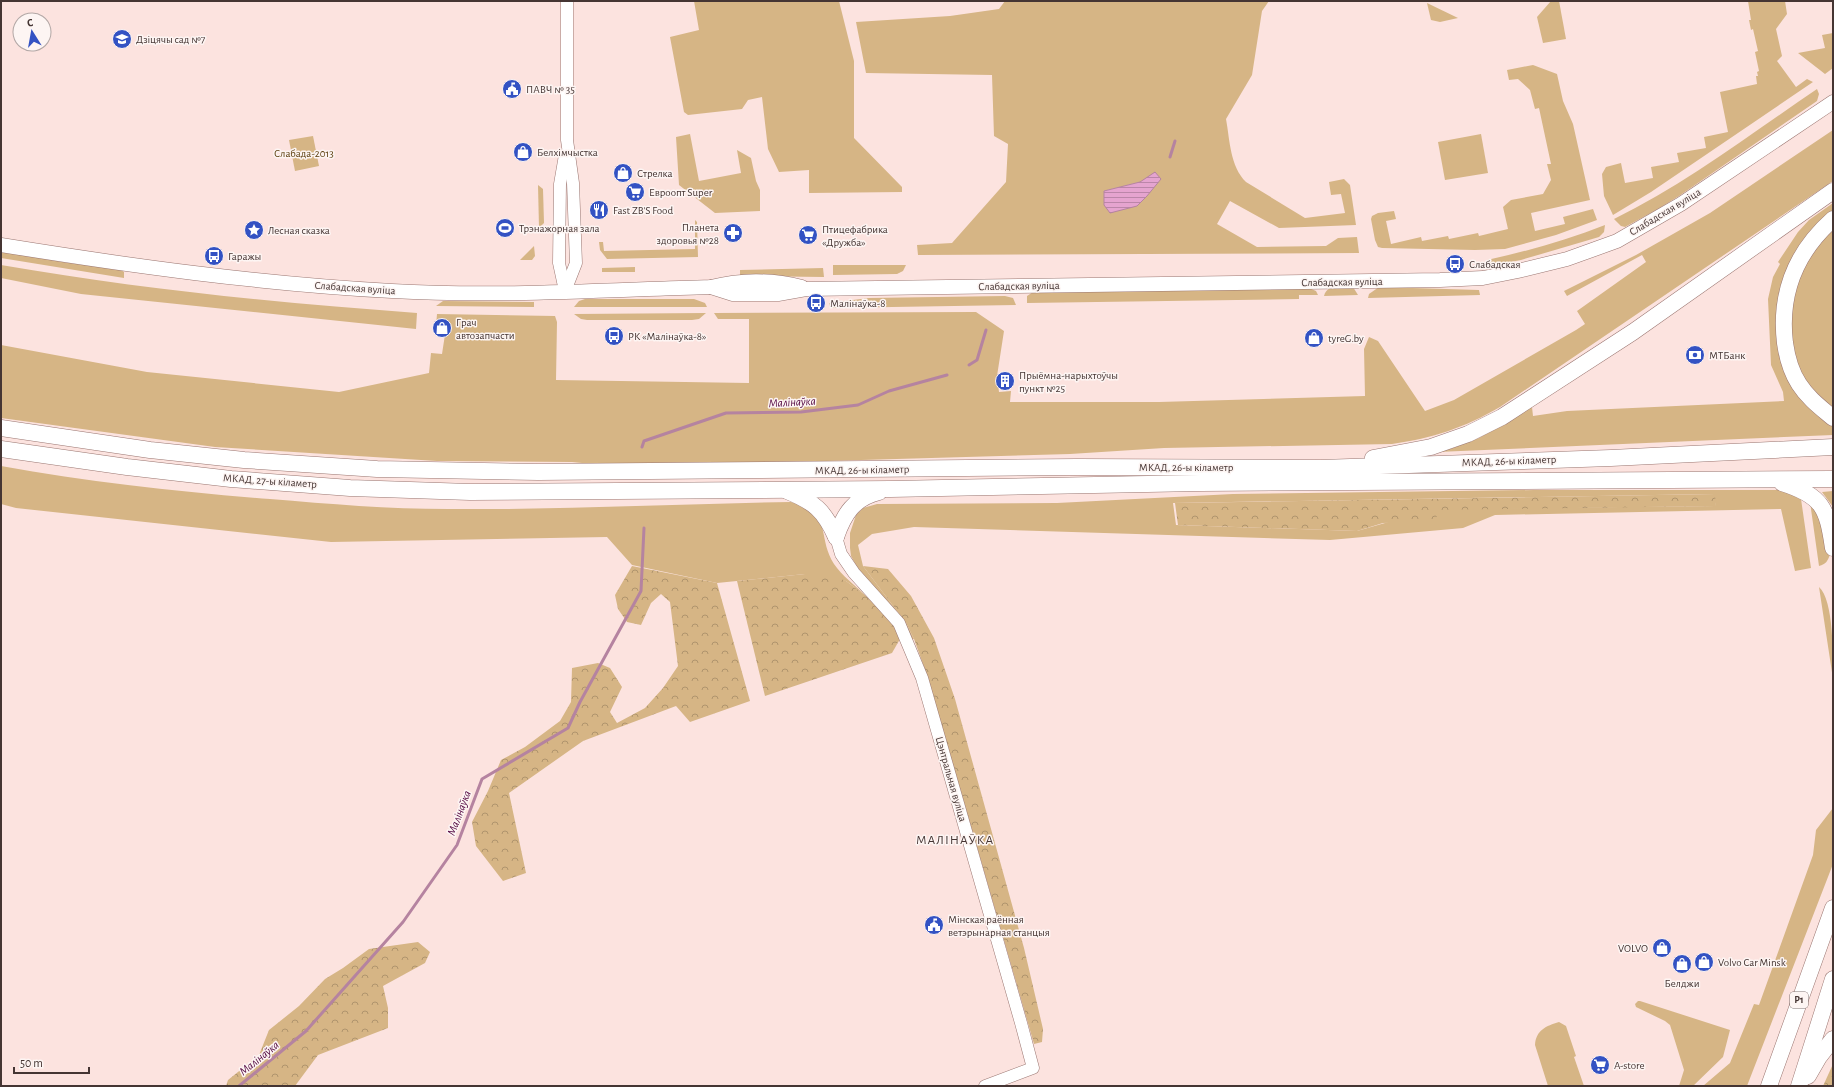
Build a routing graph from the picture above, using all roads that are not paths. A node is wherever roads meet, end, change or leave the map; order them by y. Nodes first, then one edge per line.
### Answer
1 (567, 1) edge
2 (1833, 102) edge
3 (1833, 191) edge
4 (1833, 219) edge
5 (1, 245) edge
6 (565, 291) junction
7 (1833, 418) edge
8 (1, 428) edge
9 (1833, 447) edge
10 (1, 449) edge
11 (1321, 468) junction
12 (538, 472) joint
13 (1833, 479) edge
14 (1771, 480) junction
15 (780, 489) junction
16 (891, 489) junction
17 (540, 491) joint
18 (836, 537) junction
19 (1833, 548) edge
20 (1833, 908) edge
21 (1833, 979) edge
22 (1833, 1039) edge
23 (985, 1086) edge
24 (1769, 1086) edge
25 (1799, 1086) edge
26 (1802, 1086) edge

1 - 6 street
2 - 6 main road, Слабадская вуліца
3 - 11 highway
4 - 7 highway
5 - 6 main road, Слабадская вуліца
8 - 12 highway, МКАД, 27-ы кіламетр
9 - 11 highway, МКАД, 26-ы кіламетр
10 - 17 highway, МКАД, 27-ы кіламетр
11 - 12 highway, МКАД, 26-ы кіламетр
13 - 14 highway, МКАД, 26-ы кіламетр
14 - 16 highway, МКАД, 26-ы кіламетр
14 - 19 highway
15 - 16 highway, МКАД, 26-ы кіламетр
15 - 17 highway, МКАД, 26-ы кіламетр
15 - 18 highway
16 - 18 highway
18 - 23 street, Цэнтральная вуліца
20 - 24 highway, Р1
21 - 25 highway, Р1
22 - 26 highway

